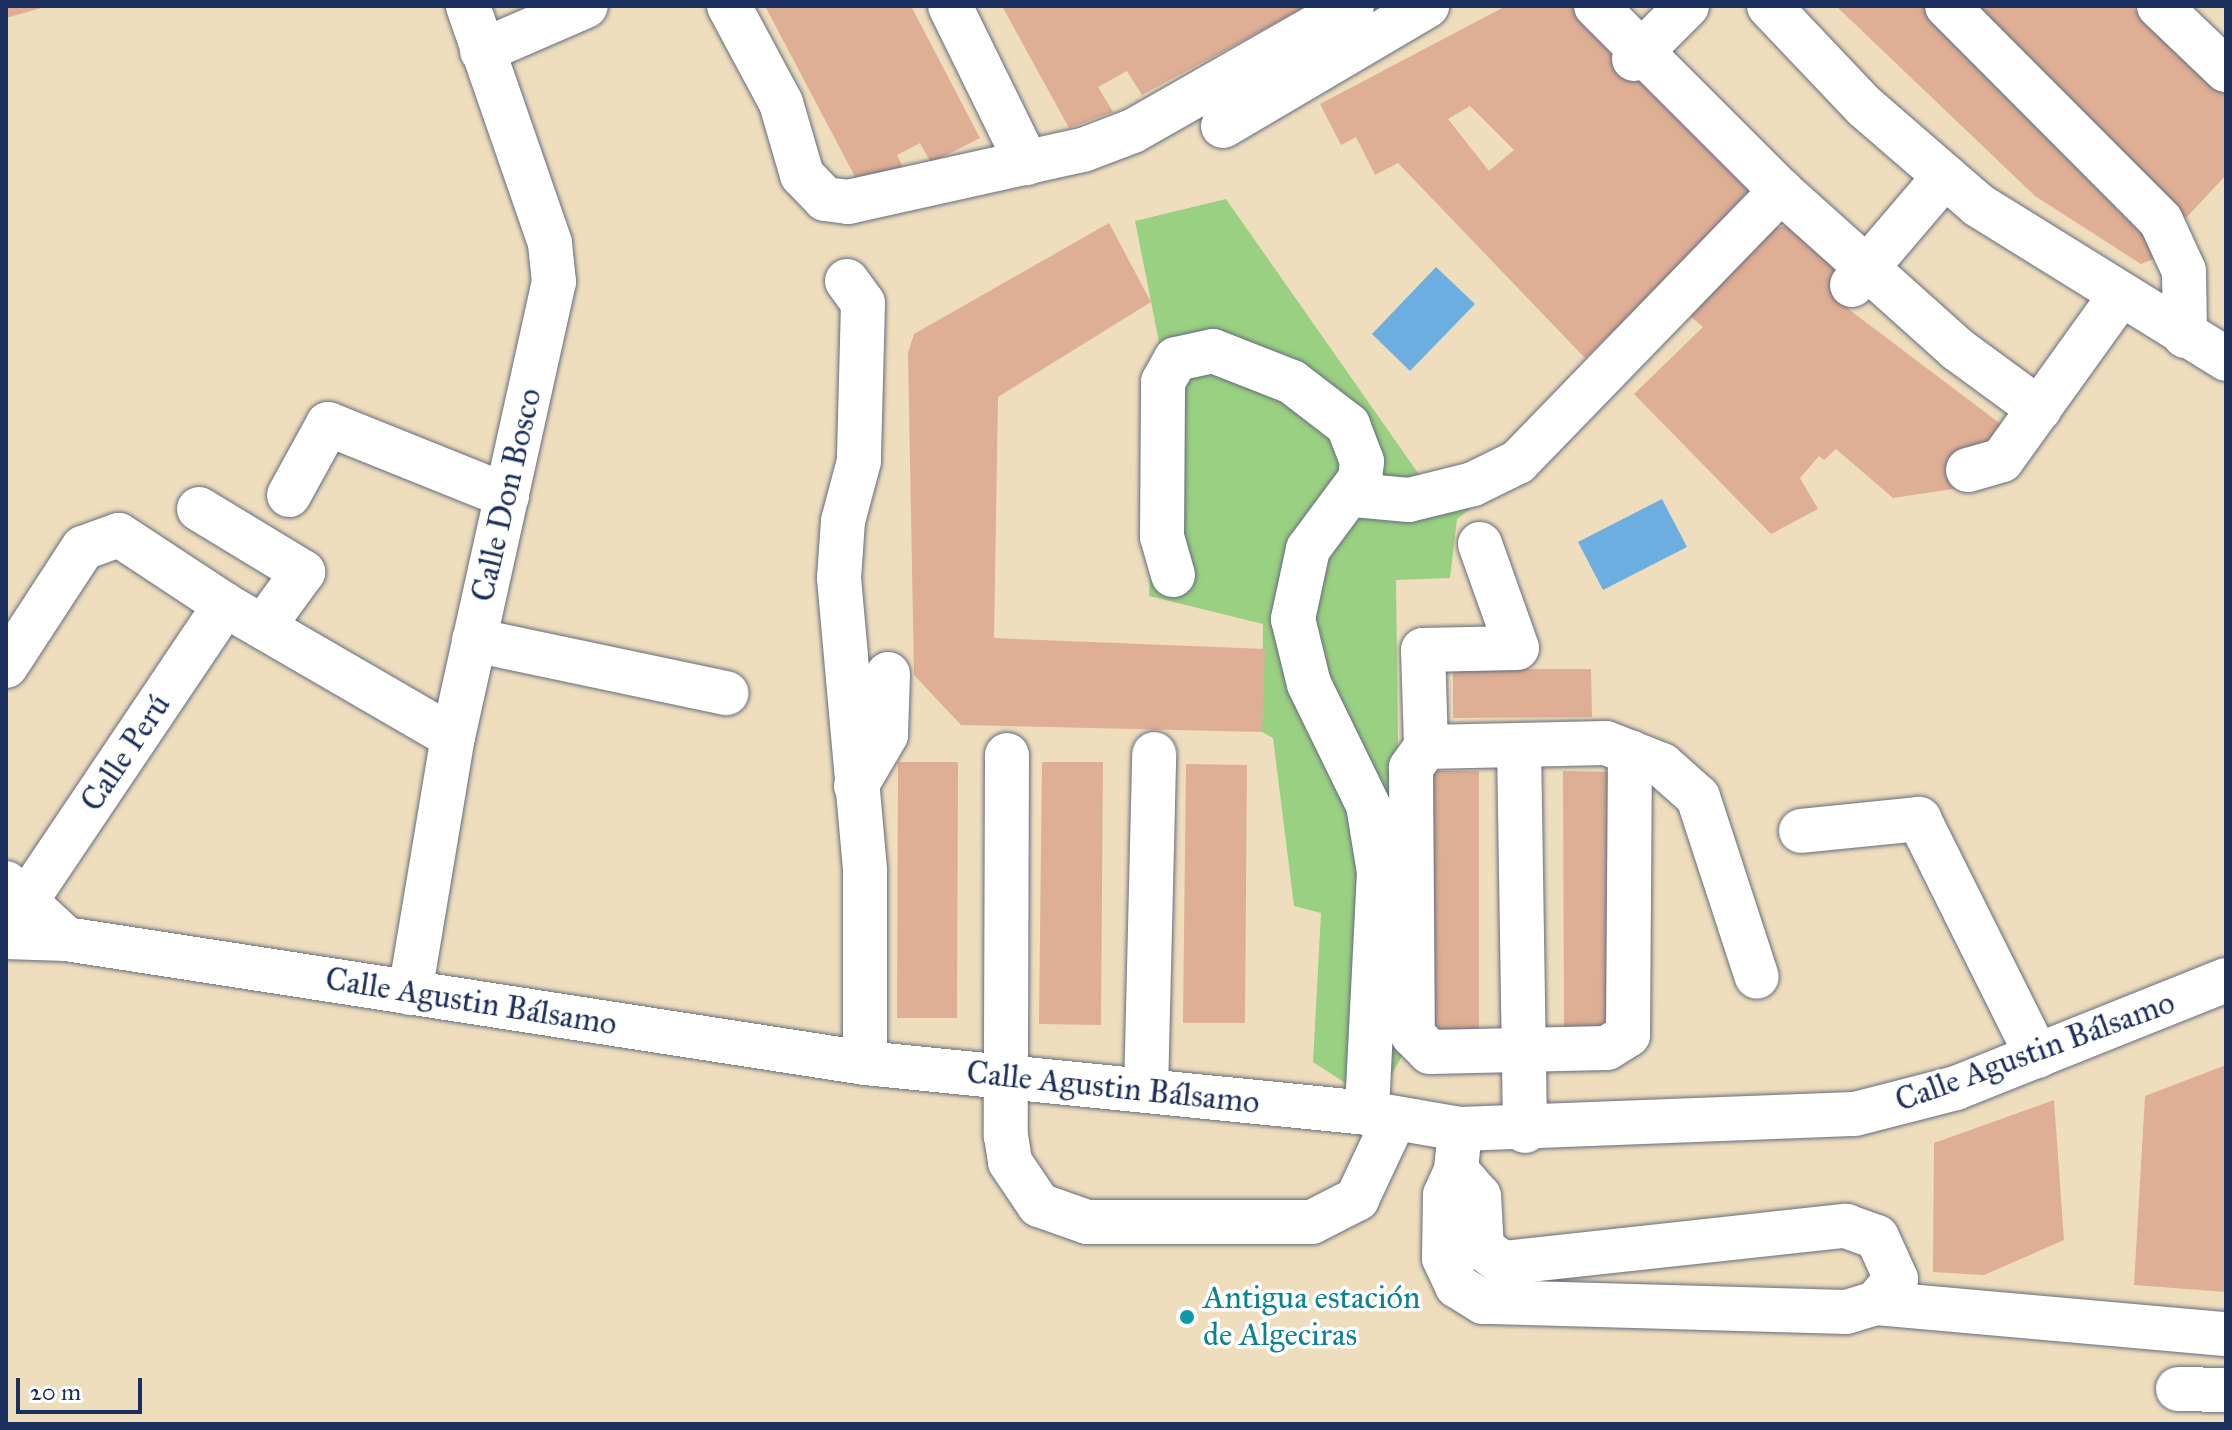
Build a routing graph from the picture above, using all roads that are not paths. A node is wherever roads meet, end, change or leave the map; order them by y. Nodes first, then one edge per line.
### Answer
1 (468, 6) edge
2 (586, 6) edge
3 (729, 6) edge
4 (950, 6) edge
5 (1352, 6) edge
6 (1427, 6) edge
7 (1596, 6) edge
8 (1687, 6) edge
9 (1769, 6) edge
10 (1947, 6) edge
11 (2159, 6) edge
12 (482, 51) junction
13 (1638, 55) junction
14 (2226, 70) edge
15 (1223, 126) dead end
16 (1027, 163) junction
17 (1945, 176) junction
18 (1781, 191) junction
19 (1859, 277) junction
20 (847, 281) dead end
21 (2119, 297) junction
22 (2185, 336) junction
23 (2226, 359) edge
24 (2039, 409) junction
25 (1968, 470) dead end
26 (289, 495) dead end
27 (1354, 495) junction
28 (507, 496) junction
29 (199, 509) dead end
30 (1480, 544) dead end
31 (1173, 575) dead end
32 (225, 605) junction
33 (263, 627) junction
34 (474, 640) junction
35 (6, 666) edge
36 (888, 674) dead end
37 (726, 693) dead end
38 (453, 737) junction
39 (1519, 745) junction
40 (1426, 747) junction
41 (1630, 752) junction
42 (1154, 754) dead end
43 (1007, 755) dead end
44 (856, 786) junction
45 (1801, 831) dead end
46 (13, 907) edge
47 (1757, 977) dead end
48 (2226, 980) edge
49 (410, 993) junction
50 (1525, 1050) junction
51 (2037, 1056) junction
52 (865, 1063) junction
53 (1007, 1077) junction
54 (1146, 1091) junction
55 (1381, 1115) junction
56 (1525, 1131) junction
57 (1458, 1150) junction
58 (1501, 1283) junction
59 (1876, 1303) junction
60 (2226, 1334) edge
61 (2178, 1389) dead end
62 (2226, 1390) edge

1 - 12 street, Calle Don Bosco
2 - 12 street
3 - 16 street
4 - 16 street
5 - 16 street
6 - 15 street
7 - 13 street
8 - 13 street
9 - 17 street
10 - 22 street
11 - 14 street
12 - 28 street, Calle Don Bosco
13 - 18 street
17 - 19 street
17 - 21 street
18 - 19 street
18 - 27 street
19 - 24 street
20 - 44 street
21 - 22 street
21 - 24 street
22 - 23 street
24 - 25 street
26 - 28 street
27 - 31 street
27 - 55 street
28 - 34 street, Calle Don Bosco
29 - 33 street
30 - 40 street
32 - 33 street
32 - 35 street
32 - 46 street, Calle Perú
33 - 38 street
34 - 37 street
34 - 38 street, Calle Don Bosco
36 - 44 street
38 - 49 street, Calle Don Bosco
39 - 40 street
39 - 41 street
39 - 50 street
40 - 50 street
41 - 47 street
41 - 50 street
42 - 54 street
43 - 53 street
44 - 52 street
45 - 51 street
46 - 49 street, Calle Agustin Bálsamo
48 - 51 street, Calle Agustin Bálsamo
49 - 52 street, Calle Agustin Bálsamo
50 - 56 street
51 - 56 street, Calle Agustin Bálsamo
52 - 53 street, Calle Agustin Bálsamo
53 - 54 street, Calle Agustin Bálsamo
53 - 55 street
54 - 55 street, Calle Agustin Bálsamo
55 - 57 street, Calle Agustin Bálsamo
56 - 57 street, Calle Agustin Bálsamo
57 - 58 street
58 - 59 street
58 - 59 street
59 - 60 street
61 - 62 street

